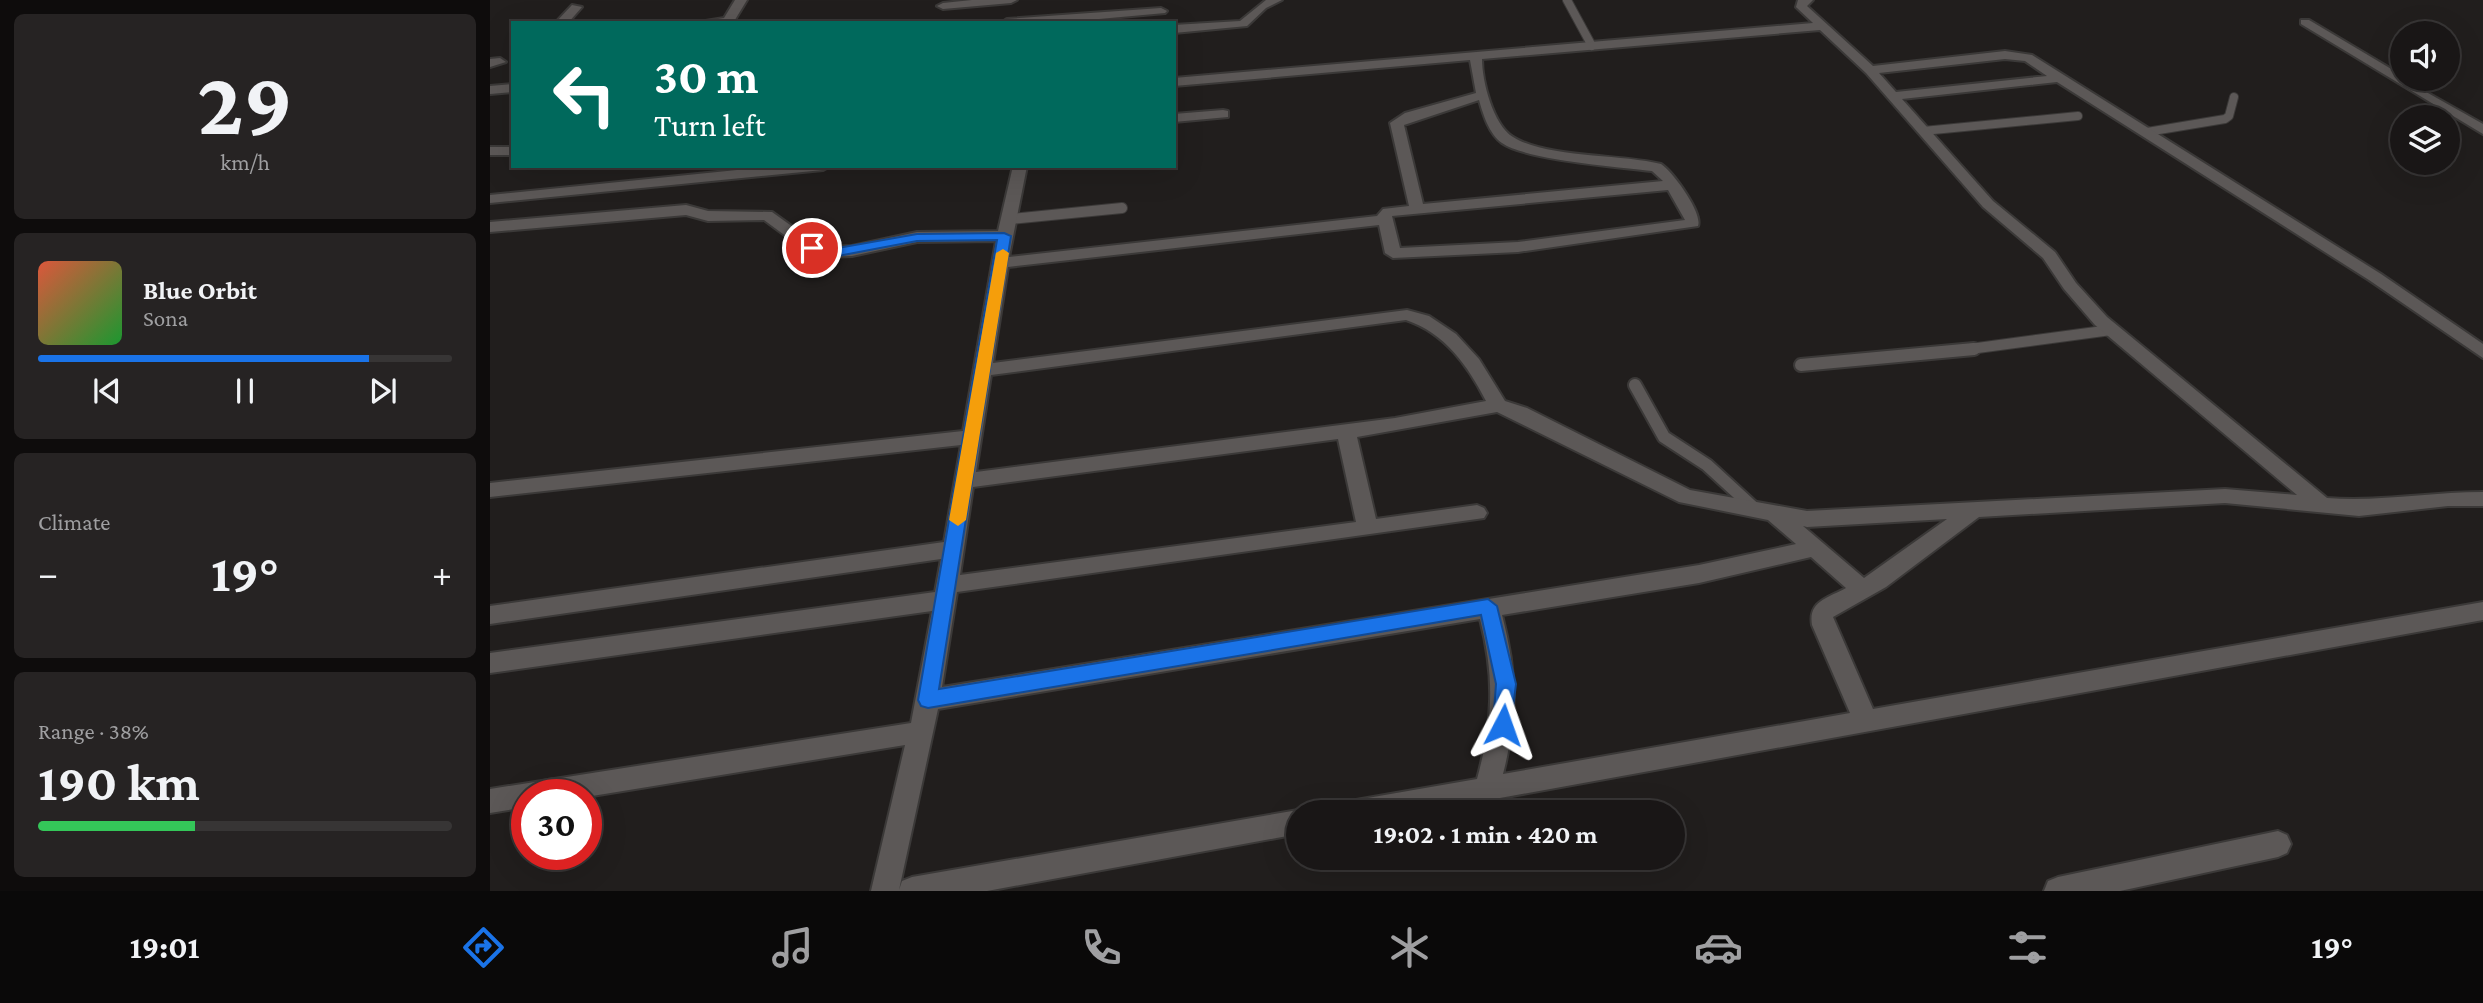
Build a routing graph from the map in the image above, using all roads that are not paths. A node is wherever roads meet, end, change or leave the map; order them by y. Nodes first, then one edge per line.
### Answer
1 (741, 0) edge
2 (1011, 0) edge
3 (1134, 0) edge
4 (1276, 0) edge
5 (1567, 0) edge
6 (1807, 0) edge
7 (943, 6) dead end
8 (1038, 6) dead end
9 (576, 7) dead end
10 (1161, 11) junction
11 (563, 21) edge
12 (729, 21) edge
13 (1036, 21) edge
14 (1170, 21) edge
15 (2305, 22) dead end
16 (1176, 26) edge
17 (1824, 26) junction
18 (1591, 46) junction
19 (1476, 55) junction
20 (1941, 61) junction
21 (1870, 70) junction
22 (2060, 78) junction
23 (1176, 82) edge
24 (1974, 87) junction
25 (511, 89) edge
26 (490, 90) edge
27 (1483, 95) junction
28 (1892, 96) junction
29 (2234, 97) dead end
30 (2442, 105) edge
31 (1223, 114) dead end
32 (2483, 114) edge
33 (2078, 116) dead end
34 (2460, 116) joint
35 (1176, 118) edge
36 (2483, 130) edge
37 (1923, 131) junction
38 (2147, 132) junction
39 (511, 150) edge
40 (490, 151) edge
41 (803, 168) edge
42 (1020, 168) edge
43 (1672, 185) junction
44 (490, 199) edge
45 (1122, 208) dead end
46 (1417, 209) junction
47 (1385, 220) junction
48 (490, 227) edge
49 (1007, 228) junction
50 (1002, 263) junction
51 (2110, 330) junction
52 (2483, 352) edge
53 (1801, 365) dead end
54 (983, 370) junction
55 (1634, 385) dead end
56 (1498, 405) junction
57 (1346, 432) junction
58 (972, 437) junction
59 (964, 481) junction
60 (490, 490) edge
61 (2483, 499) edge
62 (2321, 505) junction
63 (1974, 510) junction
64 (1478, 513) dead end
65 (1766, 513) junction
66 (1368, 528) junction
67 (1816, 548) junction
68 (953, 549) junction
69 (1863, 590) junction
70 (946, 592) junction
71 (1488, 606) junction
72 (2483, 611) edge
73 (490, 615) edge
74 (490, 663) edge
75 (928, 700) junction
76 (1867, 721) junction
77 (920, 732) junction
78 (602, 783) edge
79 (1487, 789) junction
80 (511, 798) edge
81 (1424, 800) edge
82 (490, 801) edge
83 (1286, 824) edge
84 (2278, 844) dead end
85 (885, 891) edge
86 (912, 891) edge
87 (2058, 891) edge

1 - 12 street
2 - 7 street
3 - 10 street
4 - 16 street
5 - 18 lane
6 - 17 street
8 - 13 street
9 - 11 street
10 - 13 street
10 - 14 street
15 - 30 street
17 - 18 street
17 - 21 street
18 - 19 street
19 - 23 street
19 - 27 street
20 - 21 street
20 - 22 street
20 - 24 street
21 - 28 street
22 - 24 street
22 - 38 street
24 - 28 street
25 - 26 street
27 - 43 street
27 - 46 street
28 - 37 street
29 - 38 lane
31 - 35 street
32 - 34 street
33 - 37 lane
34 - 36 street
37 - 51 street
38 - 52 street
39 - 40 street
41 - 44 street
42 - 49 street
43 - 46 street
43 - 47 street
45 - 49 lane
46 - 47 street
47 - 50 street
48 - 49 street
49 - 50 street
50 - 54 street
51 - 53 lane
51 - 62 street
54 - 56 street
54 - 58 street
55 - 65 lane
56 - 57 street
56 - 65 street
57 - 59 street
57 - 66 street
58 - 59 street
58 - 60 street
59 - 68 street
61 - 62 street
62 - 63 street
63 - 65 street
63 - 69 street
64 - 66 street
65 - 67 street
66 - 70 street
67 - 69 street
67 - 71 street
68 - 70 street
68 - 73 street
69 - 76 street
70 - 74 street
70 - 75 street
71 - 75 street
71 - 79 street
72 - 76 street
75 - 77 street
76 - 79 street
77 - 78 street
77 - 85 street
79 - 81 street
80 - 82 street
83 - 86 street
84 - 87 street

